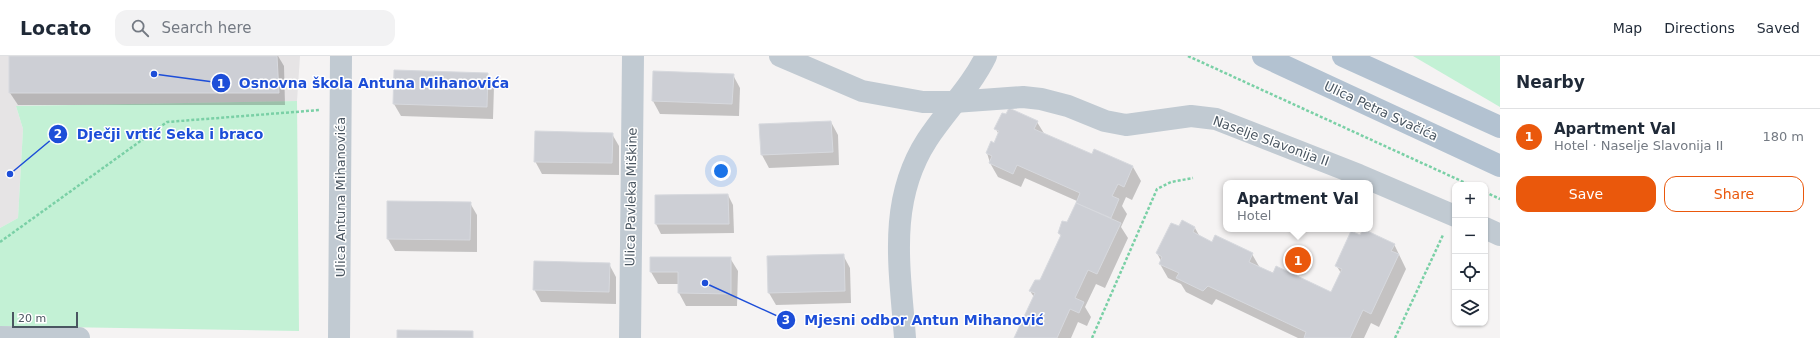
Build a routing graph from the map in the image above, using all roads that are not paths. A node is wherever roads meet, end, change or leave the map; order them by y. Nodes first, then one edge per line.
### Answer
1 (341, 56) edge
2 (633, 56) edge
3 (780, 56) edge
4 (986, 56) edge
5 (1262, 56) edge
6 (1343, 56) edge
7 (954, 102) junction
8 (1500, 128) edge
9 (1500, 166) edge
10 (1371, 180) edge
11 (1373, 181) edge
12 (1452, 214) edge
13 (1488, 229) edge
14 (1500, 235) edge
15 (0, 337) edge
16 (80, 338) edge
17 (340, 338) edge
18 (630, 338) edge
19 (905, 338) edge

1 - 17 street, Ulica Antuna Mihanovića
2 - 18 street, Ulica Pavleka Miškine
3 - 7 street, Naselje Slavonija II
4 - 7 street
5 - 9 main road, Ulica Petra Svačića
6 - 8 main road
7 - 10 street, Naselje Slavonija II
7 - 19 street
11 - 12 street, Naselje Slavonija II
13 - 14 street
15 - 16 street

